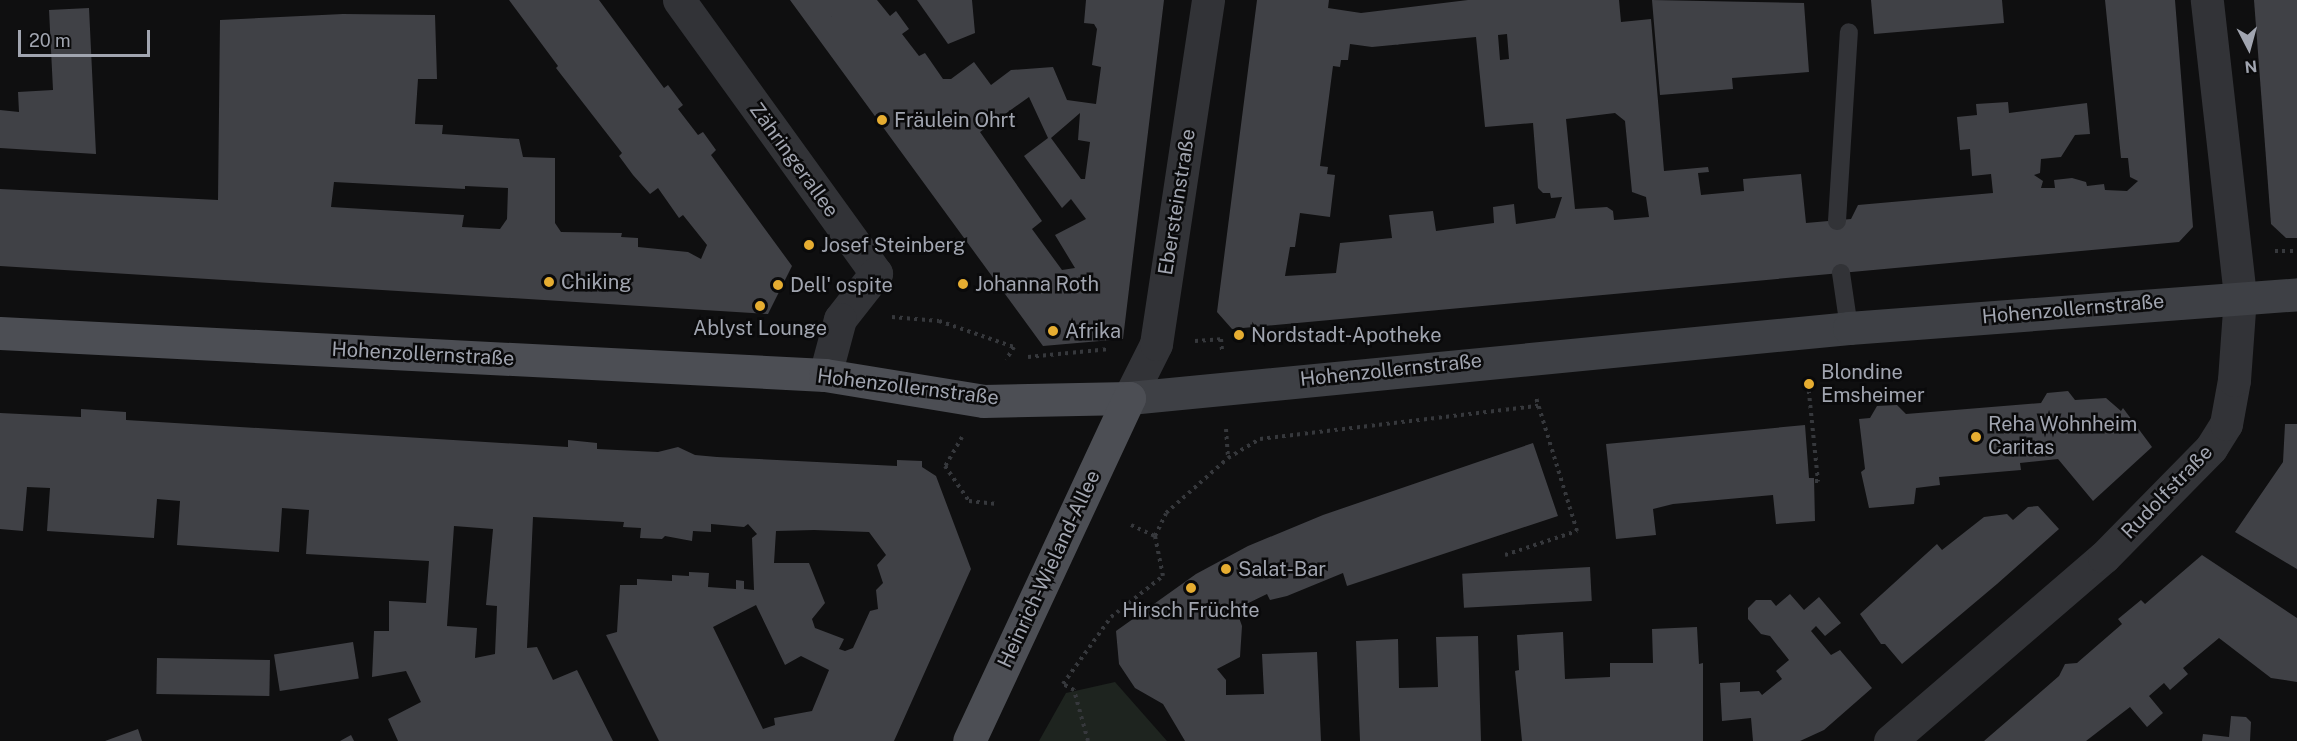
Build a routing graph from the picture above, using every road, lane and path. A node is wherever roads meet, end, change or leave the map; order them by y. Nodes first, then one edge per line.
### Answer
1 (679, 0) edge
2 (1208, 0) edge
3 (2207, 0) edge
4 (1850, 32) dead end
5 (1837, 221) dead end
6 (1841, 273) dead end
7 (2297, 294) edge
8 (2240, 296) junction
9 (840, 319) junction
10 (1849, 328) junction
11 (0, 333) edge
12 (1156, 344) junction
13 (1523, 357) junction
14 (1007, 360) junction
15 (825, 375) junction
16 (1808, 383) dead end
17 (1129, 398) junction
18 (982, 400) junction
19 (1538, 406) junction
20 (1814, 481) dead end
21 (997, 504) dead end
22 (1131, 525) dead end
23 (1155, 536) junction
24 (1505, 555) dead end
25 (969, 741) edge
26 (1088, 741) edge
27 (1890, 741) edge

1 - 9 street, Zähringerallee
2 - 12 street, Ebersteinstraße
3 - 8 street, Rudolfstraße
4 - 5 lane
6 - 10 lane
7 - 8 main road, Hohenzollernstraße
8 - 10 main road, Hohenzollernstraße
8 - 27 street, Rudolfstraße
9 - 14 path
9 - 15 street, Zähringerallee
10 - 13 main road, Hohenzollernstraße
11 - 15 main road, Hohenzollernstraße
12 - 14 path
12 - 17 street, Ebersteinstraße
13 - 17 main road, Hohenzollernstraße
13 - 19 path
14 - 18 path
15 - 18 main road, Hohenzollernstraße
16 - 20 path
17 - 18 main road, Hohenzollernstraße
17 - 25 main road, Heinrich-Wieland-Allee
18 - 21 path
19 - 23 path
19 - 24 path
22 - 23 path
23 - 26 path

